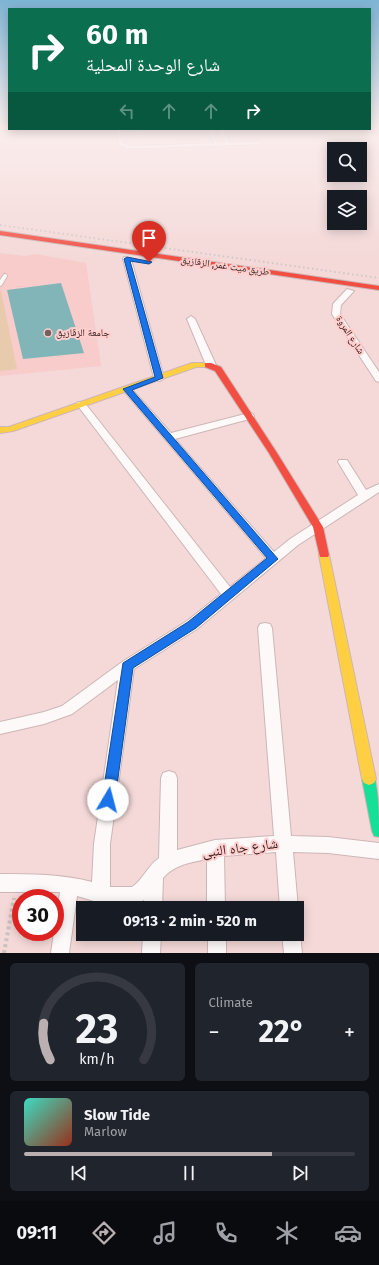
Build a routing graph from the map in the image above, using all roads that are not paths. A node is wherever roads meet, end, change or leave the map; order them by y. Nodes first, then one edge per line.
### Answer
1 (0, 233) edge
2 (0, 241) edge
3 (127, 259) junction
4 (5, 276) dead end
5 (0, 284) edge
6 (379, 288) edge
7 (350, 291) junction
8 (379, 296) edge
9 (191, 319) dead end
10 (211, 365) junction
11 (159, 378) junction
12 (379, 379) edge
13 (127, 389) junction
14 (81, 404) junction
15 (248, 416) junction
16 (0, 430) edge
17 (169, 437) junction
18 (343, 462) dead end
19 (379, 487) edge
20 (364, 496) junction
21 (318, 527) junction
22 (273, 559) junction
23 (229, 595) junction
24 (265, 628) dead end
25 (127, 666) junction
26 (0, 728) edge
27 (169, 778) dead end
28 (379, 831) edge
29 (284, 842) junction
30 (215, 848) junction
31 (379, 851) edge
32 (161, 867) junction
33 (0, 883) edge
34 (70, 885) junction
35 (101, 893) junction
36 (154, 901) edge
37 (216, 901) edge
38 (288, 901) edge
39 (152, 941) edge
40 (217, 941) edge
41 (292, 941) edge
42 (60, 953) edge
43 (151, 953) edge
44 (217, 953) edge
45 (293, 953) edge

1 - 6 main road, طريق ميت غمر, الزقازيق
2 - 3 main road, طريق ميت غمر, الزقازيق
3 - 7 main road, طريق ميت غمر, الزقازيق
3 - 11 street
4 - 5 lane
7 - 8 main road, طريق ميت غمر, الزقازيق
7 - 12 street, شارع المروة
9 - 10 street
10 - 11 main road
10 - 15 main road
11 - 13 main road
13 - 14 main road
13 - 17 street
14 - 16 main road
14 - 23 street
15 - 17 street
15 - 21 main road
17 - 22 street
18 - 20 street
19 - 20 street
20 - 21 street
21 - 22 street
21 - 28 main road
22 - 23 street
23 - 25 street
24 - 29 street
25 - 26 street
25 - 35 street
27 - 32 street
29 - 30 street, شارع جاه النبى
29 - 31 street, شارع جاه النبى
29 - 38 street
30 - 32 street, شارع جاه النبى
30 - 37 street
32 - 35 street
32 - 36 street
33 - 34 street
34 - 35 street
34 - 42 street
39 - 43 street
40 - 44 street
41 - 45 street

